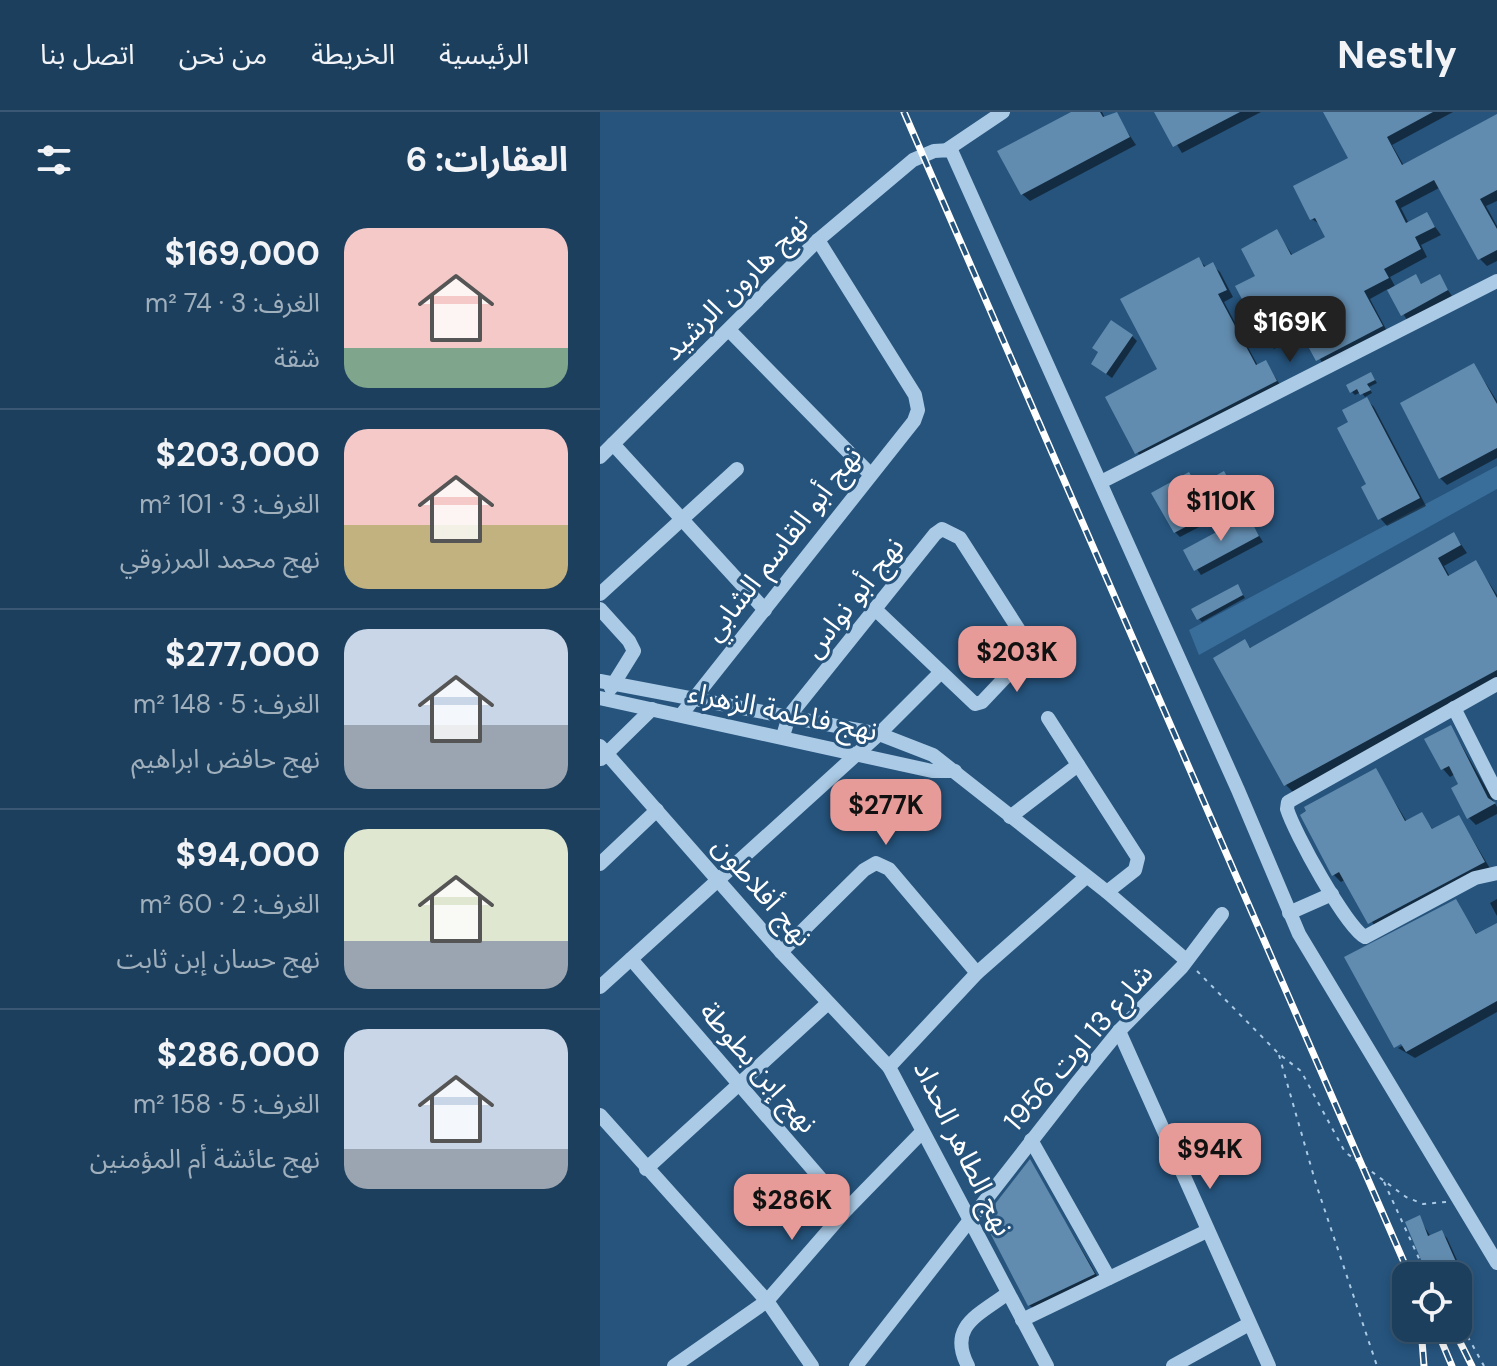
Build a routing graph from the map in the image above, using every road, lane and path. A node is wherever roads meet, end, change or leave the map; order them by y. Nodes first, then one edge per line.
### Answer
1 (1003, 112) edge
2 (948, 149) junction
3 (818, 240) junction
4 (1497, 281) edge
5 (729, 330) junction
6 (613, 444) junction
7 (600, 457) edge
8 (737, 469) dead end
9 (869, 473) junction
10 (1101, 482) junction
11 (683, 520) junction
12 (600, 594) edge
13 (600, 609) edge
14 (765, 610) junction
15 (876, 610) junction
16 (940, 673) junction
17 (607, 683) edge
18 (1497, 684) edge
19 (695, 696) junction
20 (602, 698) edge
21 (802, 704) junction
22 (1454, 708) junction
23 (652, 709) junction
24 (681, 715) junction
25 (789, 716) junction
26 (1048, 718) dead end
27 (807, 720) junction
28 (879, 734) junction
29 (783, 736) junction
30 (802, 740) junction
31 (602, 753) edge
32 (858, 753) junction
33 (1078, 765) junction
34 (955, 771) junction
35 (1497, 793) edge
36 (657, 810) junction
37 (1010, 817) junction
38 (600, 864) edge
39 (1497, 866) edge
40 (1497, 873) edge
41 (1086, 877) junction
42 (717, 878) junction
43 (1475, 878) junction
44 (1107, 892) junction
45 (1332, 894) junction
46 (1289, 913) junction
47 (1222, 914) dead end
48 (781, 952) junction
49 (631, 959) junction
50 (1186, 960) junction
51 (977, 973) junction
52 (600, 987) edge
53 (828, 1003) junction
54 (1119, 1031) junction
55 (1279, 1054) junction
56 (889, 1067) junction
57 (738, 1083) junction
58 (600, 1115) edge
59 (922, 1132) junction
60 (1031, 1140) junction
61 (646, 1169) junction
62 (1384, 1181) junction
63 (1459, 1200) junction
64 (847, 1209) junction
65 (969, 1218) junction
66 (1207, 1231) junction
67 (1421, 1262) edge
68 (1497, 1263) edge
69 (1109, 1278) junction
70 (1008, 1293) junction
71 (767, 1301) junction
72 (1022, 1320) junction
73 (1249, 1324) junction
74 (1471, 1342) edge
75 (674, 1366) edge
76 (812, 1366) edge
77 (856, 1366) edge
78 (968, 1366) edge
79 (1047, 1366) edge
80 (1173, 1366) edge
81 (1269, 1366) edge
82 (1377, 1366) edge
83 (1484, 1366) edge

1 - 2 street
2 - 3 street, نهج هارون الرشيد
2 - 10 street
3 - 5 street, نهج هارون الرشيد
3 - 9 street, نهج أبو القاسم الشابي
4 - 10 street
5 - 6 street, نهج هارون الرشيد
5 - 9 street
6 - 7 street, نهج هارون الرشيد
6 - 11 street
8 - 11 street
9 - 14 street, نهج أبو القاسم الشابي
10 - 46 street
11 - 12 street
11 - 14 street
13 - 17 street
14 - 19 street, نهج أبو القاسم الشابي
15 - 16 street
15 - 16 street, نهج أبو نواس
15 - 21 street, نهج أبو نواس
16 - 28 street
17 - 19 street, نهج فاطمة الزهراء
17 - 20 street
18 - 22 street
19 - 24 street, نهج أبو القاسم الشابي
19 - 25 street, نهج فاطمة الزهراء
20 - 23 street, نهج فاطمة الزهراء
21 - 25 street, نهج أبو نواس
21 - 27 street
22 - 35 street
22 - 45 street
23 - 24 street, نهج فاطمة الزهراء
23 - 31 street
24 - 29 street, نهج فاطمة الزهراء
25 - 27 street, نهج فاطمة الزهراء
25 - 29 street
26 - 33 street
27 - 28 street, نهج فاطمة الزهراء
27 - 30 street
28 - 32 street
28 - 34 street, نهج فاطمة الزهراء
29 - 30 street, نهج فاطمة الزهراء
30 - 32 street, نهج فاطمة الزهراء
31 - 36 street, نهج أفلاطون
32 - 34 street, نهج فاطمة الزهراء
32 - 42 street
33 - 37 street
33 - 44 street
34 - 37 street, نهج فاطمة الزهراء
36 - 38 street
36 - 42 street, نهج أفلاطون
37 - 41 street, نهج فاطمة الزهراء
39 - 43 street
40 - 43 street
41 - 44 street, نهج فاطمة الزهراء
41 - 51 street, نهج الطاهر الحداد
42 - 48 street, نهج أفلاطون
42 - 49 street
43 - 45 street
44 - 50 street, نهج فاطمة الزهراء
45 - 46 street
46 - 63 street
47 - 50 street, شارع 13 اوت 1956
48 - 51 street
48 - 53 street, نهج أفلاطون
49 - 52 street
49 - 57 street, نهج إبن بطوطة
50 - 54 street, شارع 13 اوت 1956
50 - 55 path
51 - 56 street, نهج الطاهر الحداد
53 - 56 street, نهج أفلاطون
53 - 57 street
54 - 60 street, شارع 13 اوت 1956
54 - 66 street
55 - 62 path
55 - 82 path
56 - 59 street, نهج الطاهر الحداد
57 - 61 street
57 - 64 street, نهج إبن بطوطة
58 - 61 street
59 - 64 street
59 - 65 street, نهج الطاهر الحداد
60 - 65 street, شارع 13 اوت 1956
60 - 69 street
61 - 71 street
62 - 63 path
62 - 67 path
63 - 68 street
64 - 71 street
65 - 70 street, نهج الطاهر الحداد
65 - 77 street, شارع 13 اوت 1956
66 - 69 street
66 - 73 street
69 - 72 street
70 - 72 street, نهج الطاهر الحداد
70 - 78 street
71 - 75 street
71 - 76 street
72 - 79 street, نهج الطاهر الحداد
73 - 80 street
73 - 81 street
74 - 83 path

